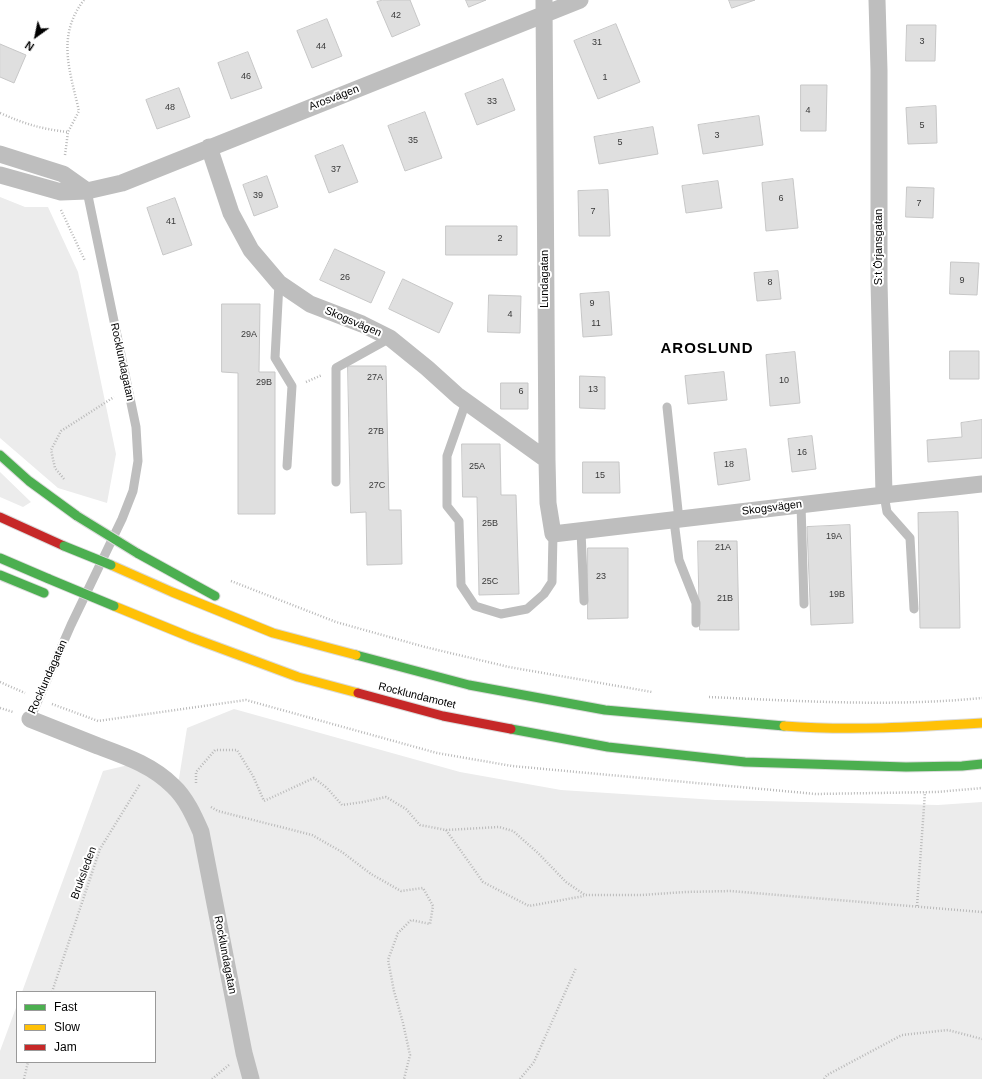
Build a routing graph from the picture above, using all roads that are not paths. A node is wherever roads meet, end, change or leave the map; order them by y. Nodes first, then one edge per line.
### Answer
1 (580, 0) edge
2 (877, 0) edge
3 (544, 7) edge
4 (208, 147) junction
5 (0, 154) edge
6 (0, 174) edge
7 (87, 191) junction
8 (280, 283) junction
9 (390, 338) junction
10 (466, 402) junction
11 (667, 407) dead end
12 (0, 455) edge
13 (547, 460) junction
14 (287, 466) dead end
15 (336, 482) dead end
16 (982, 484) edge
17 (884, 495) junction
18 (801, 505) junction
19 (0, 517) edge
20 (677, 520) junction
21 (581, 532) junction
22 (557, 534) junction
23 (0, 558) edge
24 (0, 575) edge
25 (48, 595) dead end
26 (584, 601) dead end
27 (804, 604) dead end
28 (74, 605) dead end
29 (914, 609) dead end
30 (88, 611) dead end
31 (696, 623) dead end
32 (273, 633) junction
33 (164, 636) dead end
34 (190, 637) junction
35 (30, 719) joint
36 (982, 723) edge
37 (982, 764) edge
38 (251, 1079) edge

1 - 3 street, Arosvägen
2 - 17 street, S:t Örjansgatan
3 - 4 street, Arosvägen
3 - 13 street, Lundagatan
4 - 7 street, Arosvägen
4 - 8 street, Skogsvägen
5 - 7 street
6 - 7 street, Arosvägen
7 - 35 lane, Rocklundagatan
8 - 9 street, Skogsvägen
8 - 14 lane
9 - 10 street, Skogsvägen
9 - 15 lane
10 - 13 street, Skogsvägen
10 - 22 lane
11 - 20 lane
12 - 32 highway, bridge
13 - 22 street, Lundagatan
16 - 17 street, Skogsvägen
17 - 18 street, Skogsvägen
17 - 29 lane
18 - 20 street, Skogsvägen
18 - 27 lane
19 - 32 highway, bridge
20 - 21 street, Skogsvägen
20 - 31 lane
21 - 22 street, Skogsvägen
21 - 26 lane
23 - 34 highway, Rocklundamotet, bridge
24 - 25 highway
28 - 30 highway
32 - 36 highway
33 - 34 highway
34 - 37 highway, Rocklundamotet
35 - 38 street, Rocklundagatan

